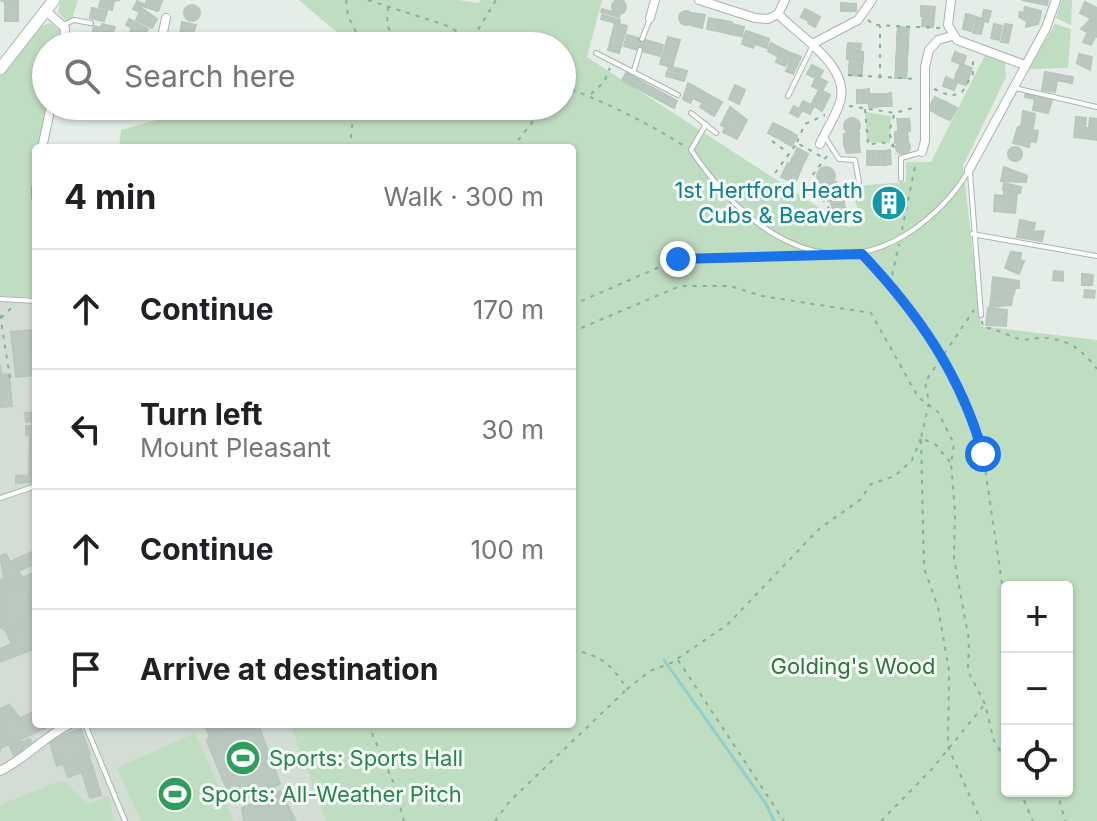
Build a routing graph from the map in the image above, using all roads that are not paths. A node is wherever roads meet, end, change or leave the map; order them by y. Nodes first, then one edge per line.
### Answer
1 (54, 0) edge
2 (655, 0) edge
3 (699, 0) edge
4 (785, 0) edge
5 (872, 0) edge
6 (951, 0) edge
7 (1056, 0) edge
8 (46, 11) junction
9 (778, 14) junction
10 (166, 18) dead end
11 (650, 18) joint
12 (91, 23) dead end
13 (63, 25) junction
14 (66, 32) edge
15 (163, 32) edge
16 (950, 32) junction
17 (642, 39) dead end
18 (814, 43) junction
19 (640, 50) dead end
20 (596, 53) dead end
21 (1025, 65) junction
22 (0, 69) edge
23 (634, 70) junction
24 (1013, 88) junction
25 (678, 95) dead end
26 (788, 96) dead end
27 (1097, 107) edge
28 (691, 113) dead end
29 (48, 120) edge
30 (706, 124) junction
31 (716, 133) dead end
32 (822, 140) joint
33 (43, 144) edge
34 (920, 152) joint
35 (969, 170) junction
36 (901, 179) dead end
37 (859, 182) dead end
38 (972, 234) junction
39 (1097, 256) edge
40 (0, 299) edge
41 (32, 301) edge
42 (981, 315) road end
43 (32, 487) edge
44 (0, 498) edge
45 (62, 728) edge
46 (87, 728) edge
47 (0, 771) edge
48 (125, 821) edge

1 - 8 main road
2 - 11 street
3 - 9 street
4 - 9 street
5 - 18 street
6 - 16 street
7 - 21 street
8 - 13 street
8 - 22 main road
9 - 18 street
10 - 15 street
11 - 17 lane
12 - 13 lane
13 - 14 street
16 - 21 street
16 - 34 street
18 - 26 lane
18 - 32 street
19 - 23 lane
20 - 23 lane
21 - 24 street
23 - 25 lane
24 - 27 lane
24 - 35 street
28 - 30 lane
29 - 33 street
30 - 31 lane
30 - 35 lane
32 - 37 lane
34 - 36 lane
35 - 38 lane
38 - 39 lane
38 - 42 lane
40 - 41 lane
43 - 44 lane
45 - 47 street
46 - 48 lane

